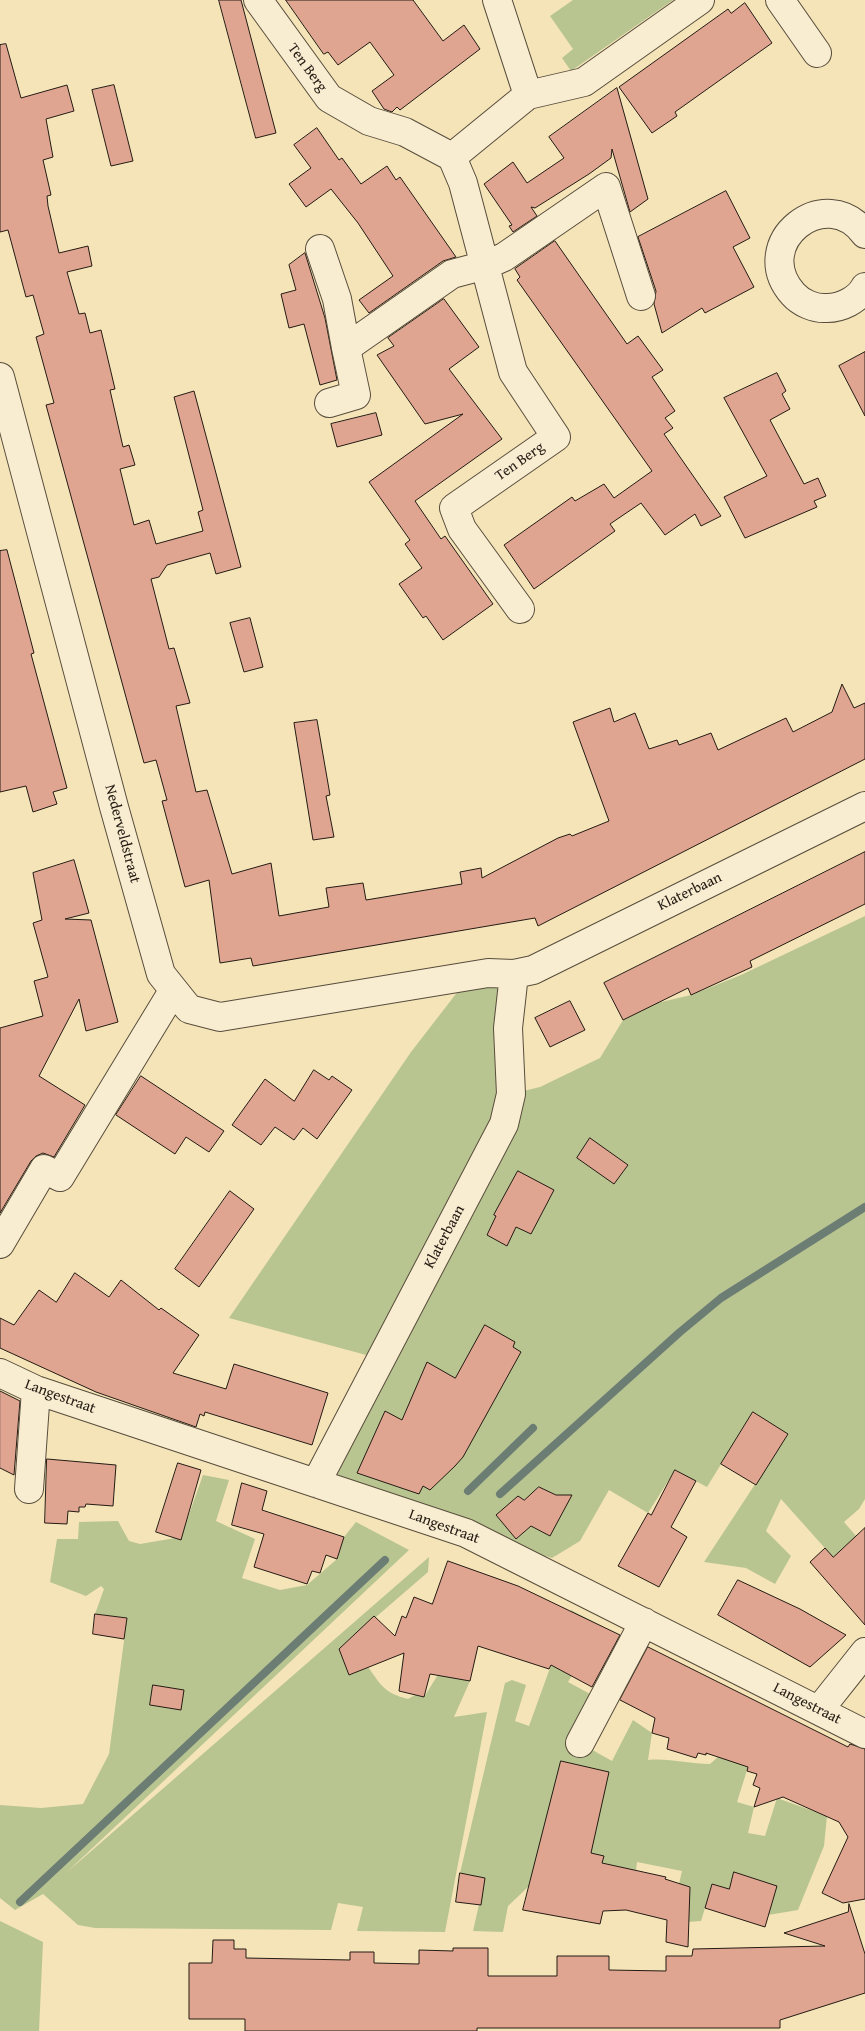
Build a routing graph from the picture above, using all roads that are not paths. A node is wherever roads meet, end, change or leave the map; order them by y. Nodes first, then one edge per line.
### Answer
1 (258, 0) edge
2 (497, 0) edge
3 (700, 0) edge
4 (780, 0) edge
5 (817, 53) dead end
6 (528, 95) junction
7 (452, 157) junction
8 (865, 234) edge
9 (320, 249) dead end
10 (486, 265) junction
11 (865, 287) edge
12 (641, 296) dead end
13 (346, 348) junction
14 (0, 377) edge
15 (328, 403) dead end
16 (520, 609) dead end
17 (865, 806) edge
18 (514, 974) junction
19 (469, 977) joint
20 (173, 991) junction
21 (0, 1244) edge
22 (0, 1373) edge
23 (36, 1390) junction
24 (316, 1482) junction
25 (29, 1489) dead end
26 (644, 1622) junction
27 (865, 1652) edge
28 (819, 1710) junction
29 (865, 1734) edge
30 (580, 1743) dead end

1 - 7 street, Ten Berg
2 - 6 street
3 - 6 street
4 - 5 street
6 - 7 street
7 - 10 street, Ten Berg
8 - 11 street
9 - 13 street
10 - 12 street
10 - 13 street
10 - 16 street, Ten Berg
13 - 15 street
14 - 20 street, Nederveldstraat
17 - 18 street, Klaterbaan
18 - 19 street, Klaterbaan
18 - 24 street, Klaterbaan
19 - 20 street, Nederveldstraat
20 - 21 street
22 - 23 street, Langestraat
23 - 24 street, Langestraat
23 - 25 street
24 - 26 street, Langestraat
26 - 28 street, Langestraat
26 - 30 street
27 - 28 street
28 - 29 street, Langestraat

